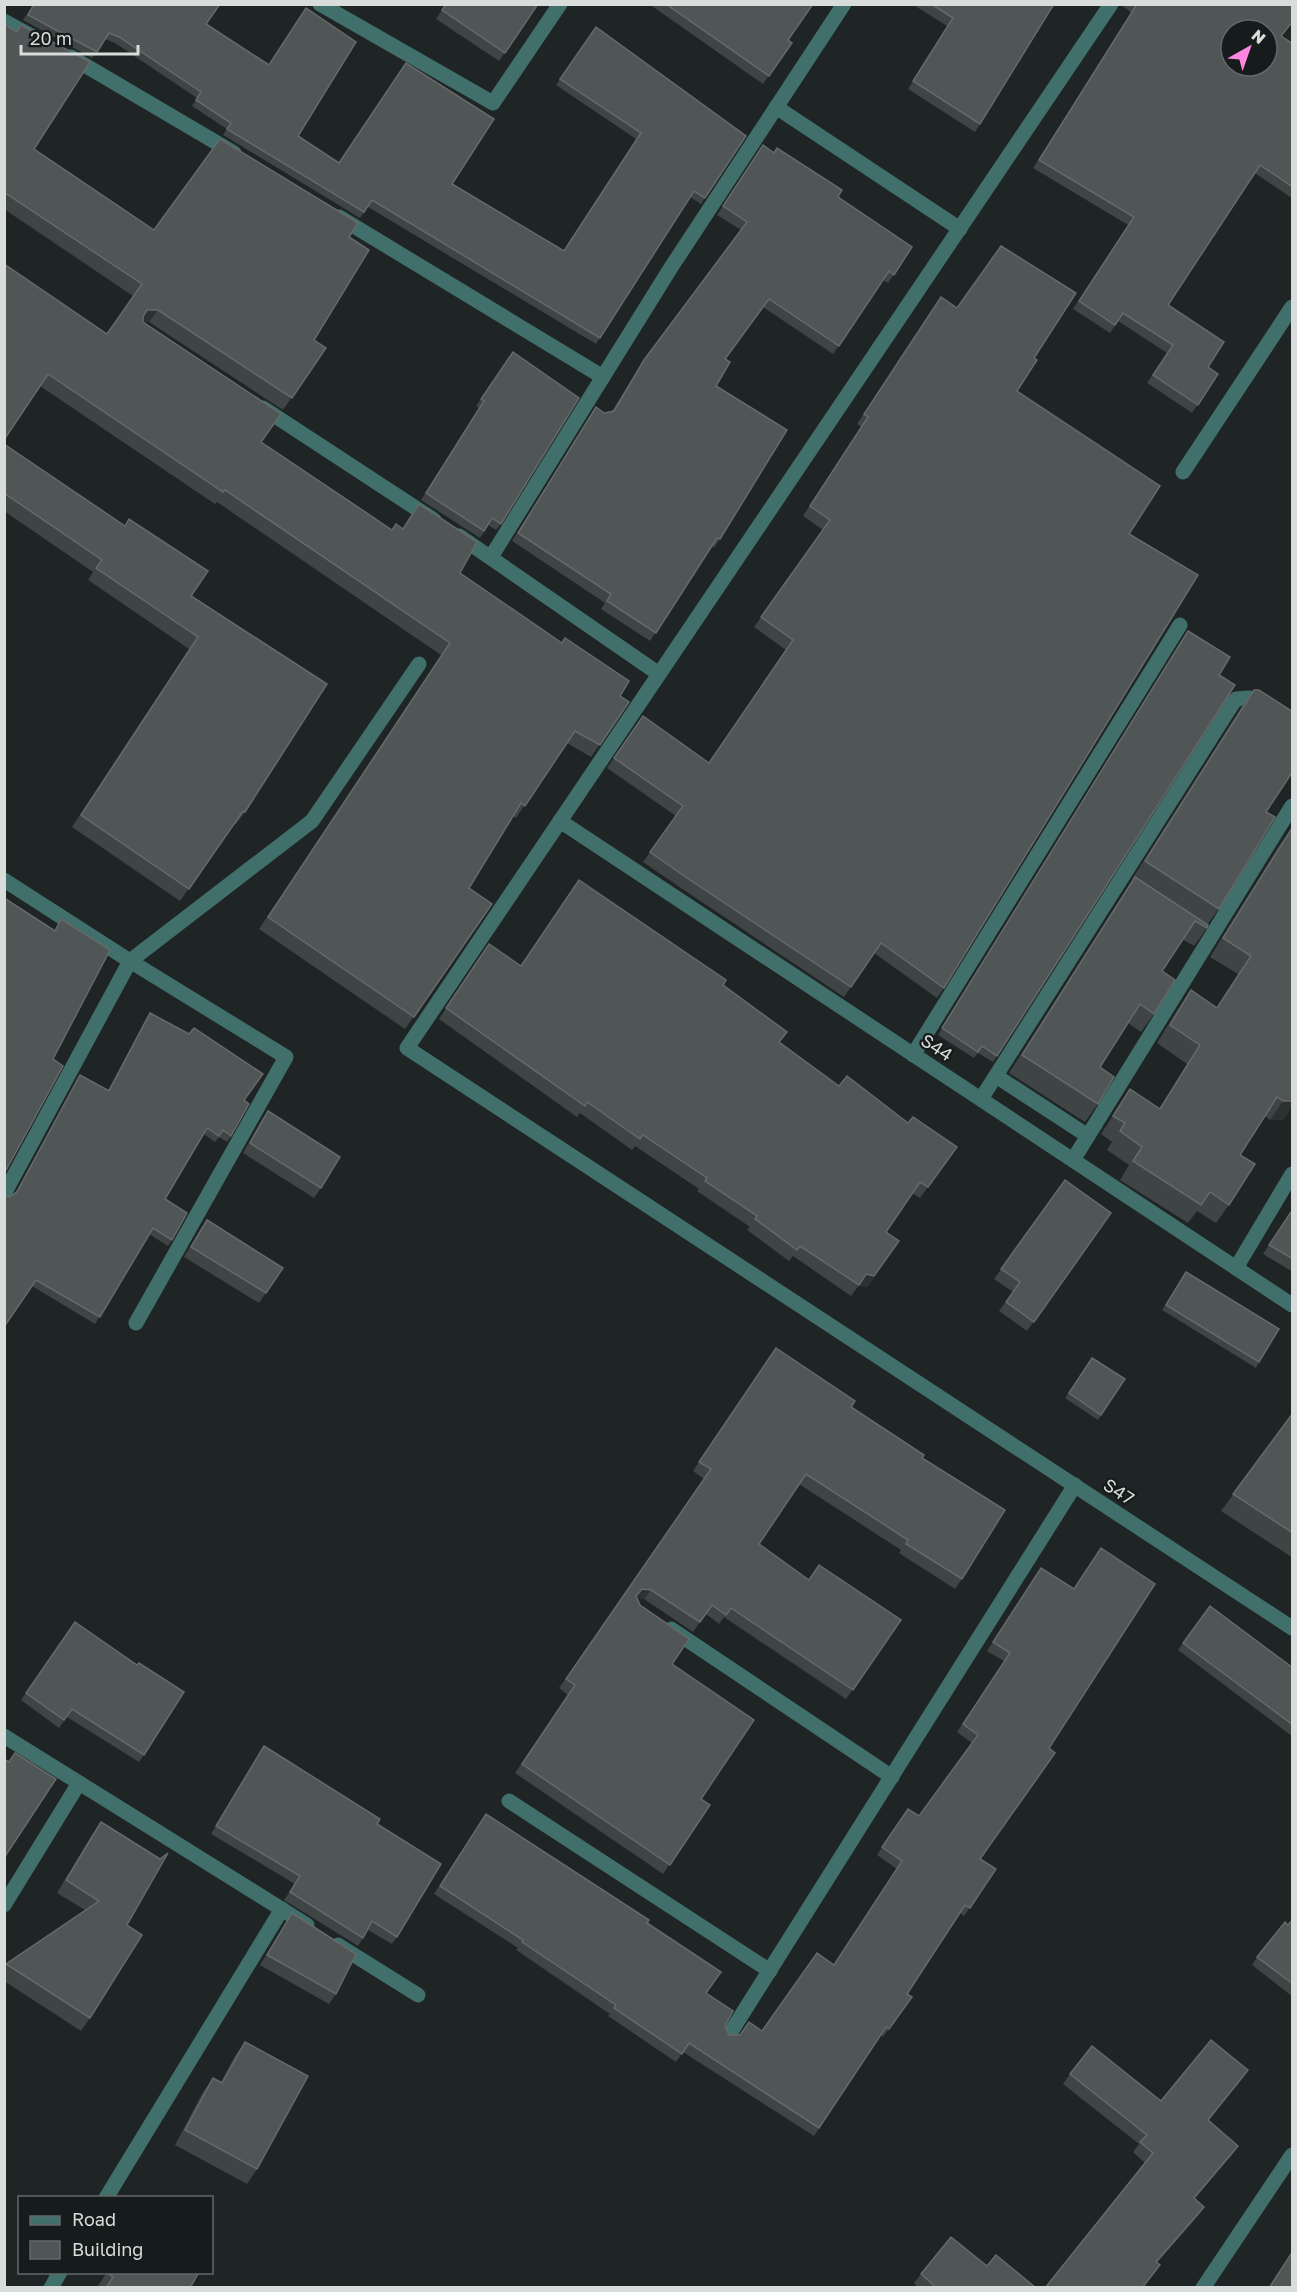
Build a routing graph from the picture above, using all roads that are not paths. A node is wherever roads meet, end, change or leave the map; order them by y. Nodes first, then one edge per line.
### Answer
1 (320, 4) edge
2 (560, 4) edge
3 (844, 4) edge
4 (1111, 4) edge
5 (4, 21) edge
6 (776, 107) junction
7 (251, 164) edge
8 (322, 206) edge
9 (960, 229) junction
10 (1293, 307) edge
11 (603, 377) junction
12 (253, 402) edge
13 (1183, 472) dead end
14 (491, 557) junction
15 (1180, 626) edge
16 (419, 664) dead end
17 (659, 674) junction
18 (1293, 727) edge
19 (1293, 806) edge
20 (560, 821) junction
21 (4, 880) edge
22 (130, 961) junction
23 (913, 1055) junction
24 (996, 1076) junction
25 (981, 1099) junction
26 (1088, 1136) junction
27 (1073, 1160) junction
28 (1293, 1174) edge
29 (4, 1194) edge
30 (1236, 1268) junction
31 (1293, 1305) edge
32 (136, 1323) dead end
33 (1075, 1485) junction
34 (658, 1620) edge
35 (1293, 1629) edge
36 (4, 1736) edge
37 (891, 1777) junction
38 (79, 1783) junction
39 (509, 1802) dead end
40 (4, 1905) edge
41 (282, 1909) junction
42 (770, 1971) junction
43 (418, 1995) dead end
44 (729, 2035) edge
45 (1293, 2155) edge
46 (107, 2196) edge
47 (59, 2274) edge
48 (51, 2288) edge
49 (1203, 2288) edge

1 - 2 street
3 - 6 street
4 - 9 street
5 - 7 street
6 - 9 street
6 - 11 street
8 - 11 street
9 - 17 street
10 - 13 street
11 - 14 street
12 - 14 street
14 - 17 street
15 - 23 street
16 - 22 street
17 - 20 street
18 - 24 street
19 - 26 street
20 - 23 street, S44
20 - 33 street, S47
21 - 22 street
22 - 29 street
22 - 32 street
23 - 25 street, S44
24 - 25 street
24 - 26 street
25 - 27 street, S44
26 - 27 street
27 - 30 street, S44
28 - 30 street
30 - 31 street, S44
33 - 35 street, S47
33 - 37 street
34 - 37 street
36 - 38 street
37 - 42 street
38 - 40 street
38 - 41 street
39 - 42 street
41 - 43 street
41 - 46 street
42 - 44 street
45 - 49 street
47 - 48 street

